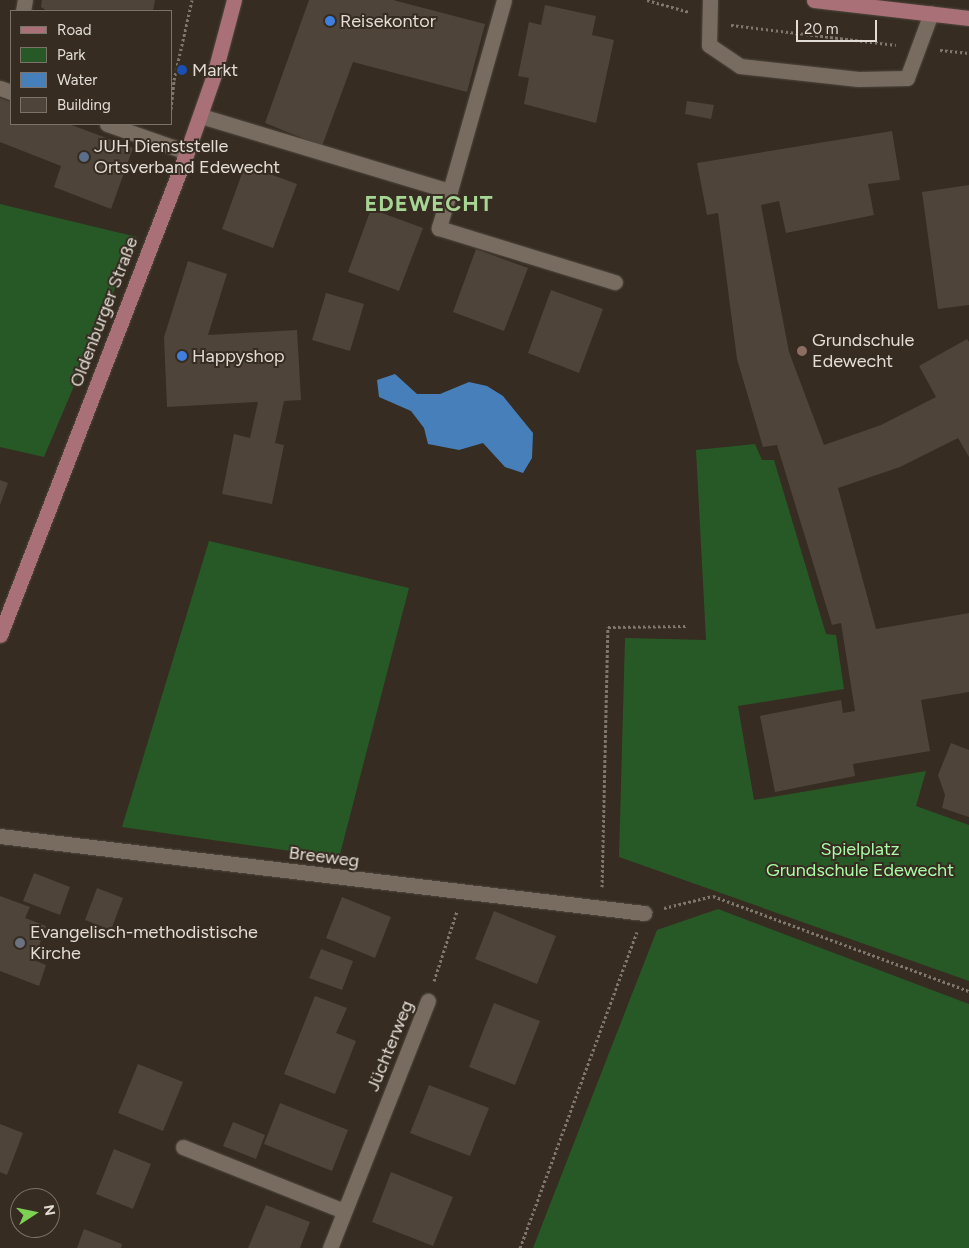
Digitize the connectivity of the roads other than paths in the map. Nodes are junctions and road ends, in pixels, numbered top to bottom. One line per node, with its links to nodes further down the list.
1 (234, 0): 7 (main road, Oldenburger Straße)
2 (504, 0): 10 (street)
3 (710, 0): 5 (street)
4 (814, 0): 5 (main road)
5 (931, 13): 6 (main road)
6 (969, 18)
7 (201, 116): 9 (main road, Oldenburger Straße); 10 (street)
8 (110, 125): 9 (street)
9 (188, 152): 12 (main road, Oldenburger Straße)
10 (450, 191): 11 (street)
11 (615, 282)
12 (0, 635)
13 (0, 836): 14 (street, Breeweg)
14 (644, 912)
15 (428, 1001): 17 (street, Jüchterweg)
16 (183, 1147): 17 (street)
17 (344, 1211): 18 (street, Jüchterweg)
18 (330, 1248)

